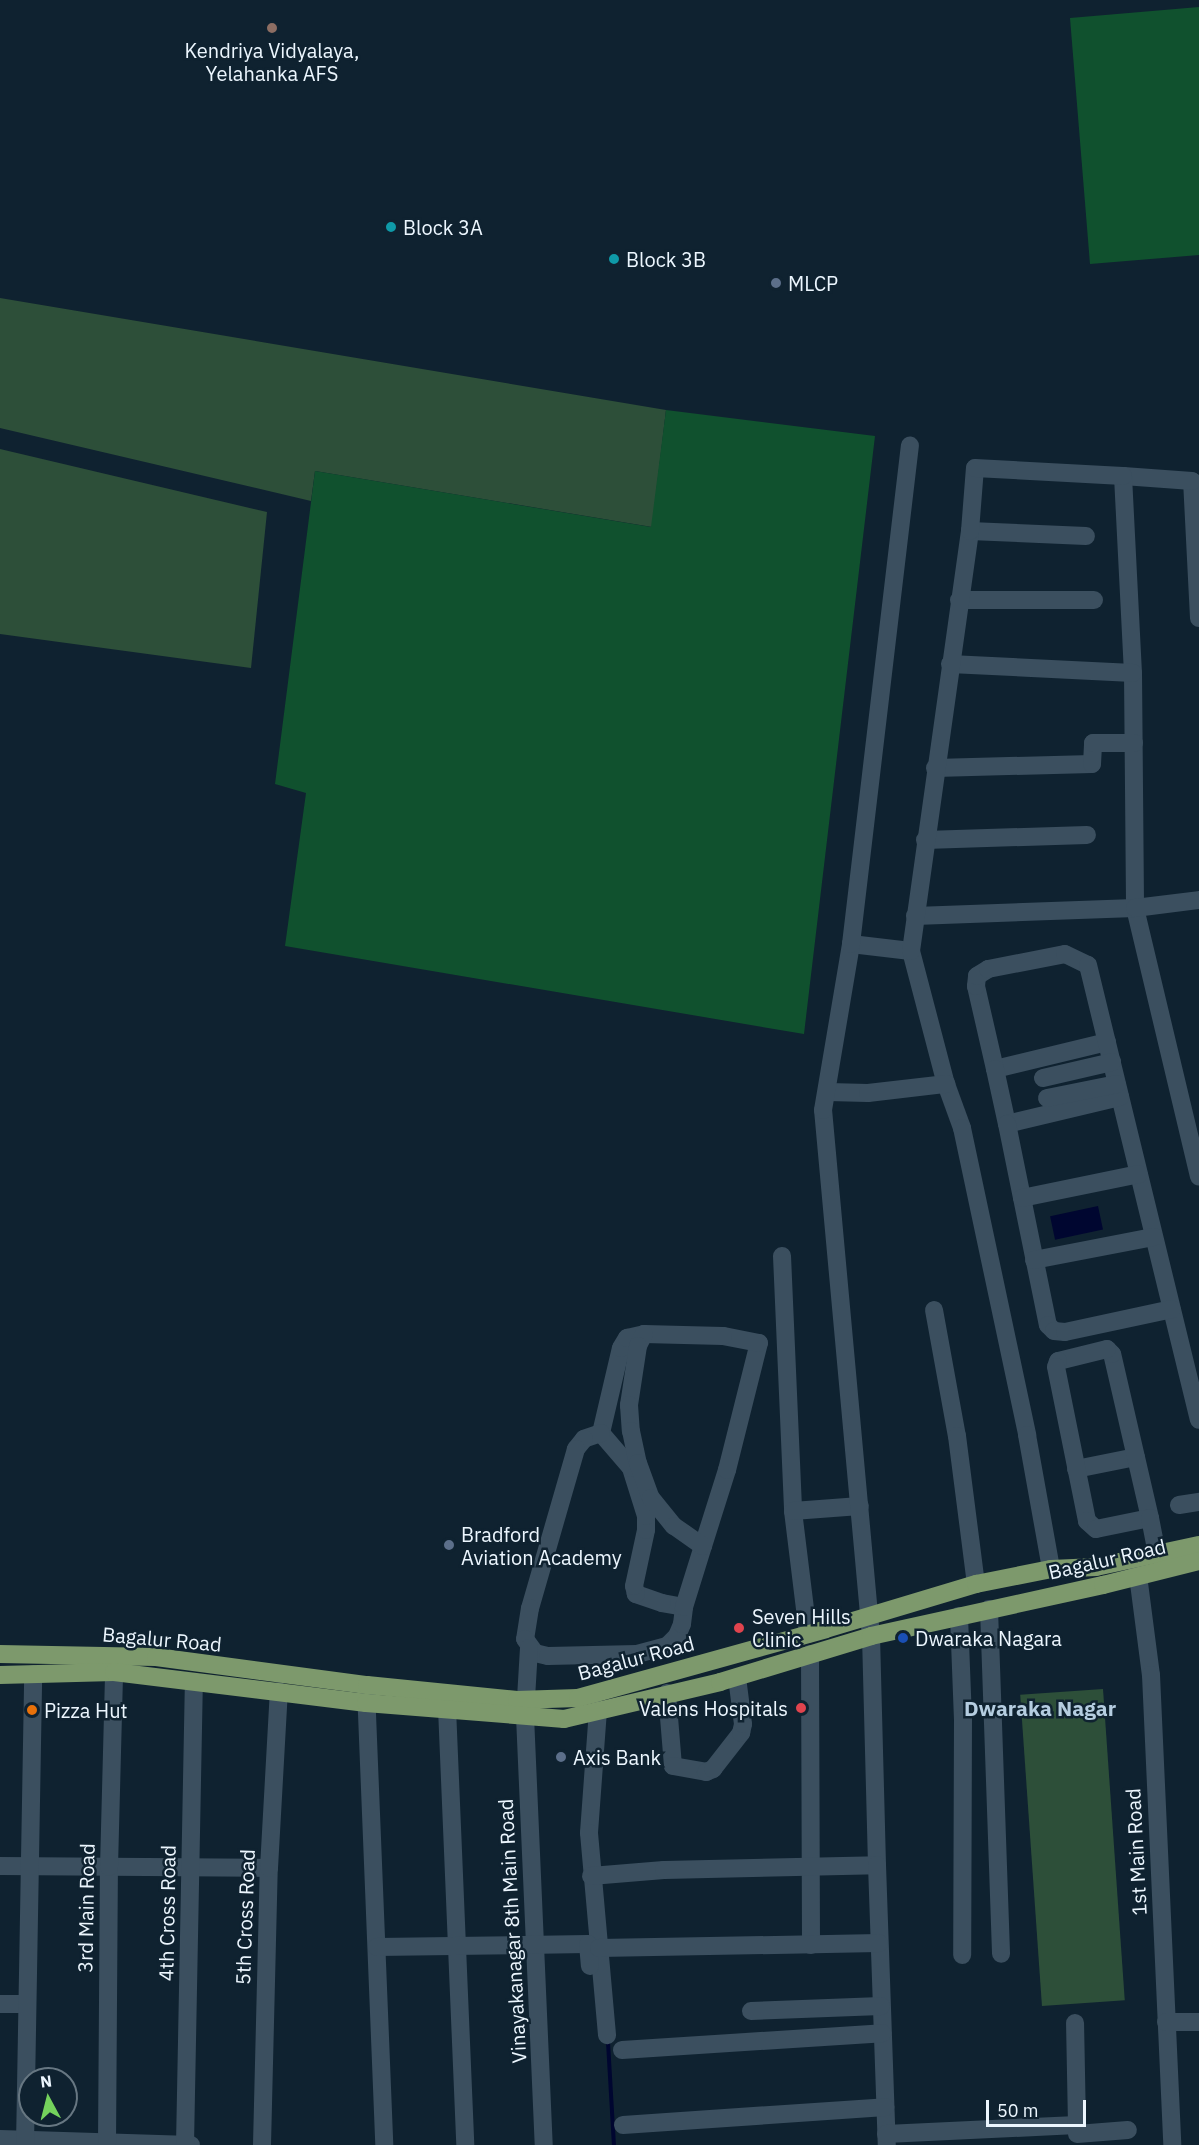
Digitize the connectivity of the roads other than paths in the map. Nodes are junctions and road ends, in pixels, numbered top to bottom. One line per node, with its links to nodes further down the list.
1 (910, 445): 17 (street)
2 (1123, 476): 3 (street); 7 (street); 9 (street)
3 (970, 531): 4 (street); 5 (street)
4 (1086, 536)
5 (958, 600): 6 (street); 8 (street)
6 (1094, 600)
7 (1199, 618)
8 (950, 664): 9 (street); 11 (street)
9 (1133, 673): 10 (street)
10 (1134, 743): 11 (street); 15 (street)
11 (935, 768): 13 (street)
12 (1087, 834): 13 (street)
13 (926, 840): 16 (street)
14 (1199, 900): 15 (street)
15 (1135, 908): 16 (street); 29 (street)
16 (915, 916): 18 (street)
17 (851, 944): 18 (street); 25 (street)
18 (911, 951): 23 (street)
19 (1107, 1042): 20 (street); 21 (street); 21 (street)
20 (1112, 1062): 22 (street); 24 (street)
21 (995, 1069): 27 (street)
22 (1043, 1078)
23 (946, 1084): 25 (street); 51 (street)
24 (1119, 1091): 26 (street); 27 (street); 28 (street)
25 (828, 1092): 43 (street)
26 (1047, 1098)
27 (1007, 1124): 30 (street)
28 (1139, 1174): 30 (street); 31 (street)
29 (1199, 1176)
30 (1022, 1198): 33 (street)
31 (1154, 1237): 33 (street); 34 (street)
32 (782, 1256): 44 (street)
33 (1035, 1260): 34 (street)
34 (1172, 1309): 37 (street)
35 (934, 1310): 52 (street)
36 (644, 1334): 38 (street); 47 (street); 47 (street)
37 (1199, 1420)
38 (601, 1433): 53 (street); 60 (street, Vinayakanagar 8th Main Road)
39 (1136, 1457): 40 (street); 40 (street); 45 (street)
40 (1076, 1470): 45 (street)
41 (1199, 1502): 42 (street)
42 (1179, 1505)
43 (860, 1506): 44 (street); 55 (street)
44 (793, 1511): 57 (street)
45 (1150, 1518): 48 (street)
46 (1199, 1545): 48 (main road, Bagalur Road)
47 (703, 1546): 53 (street)
48 (1157, 1554): 50 (main road, Bagalur Road)
49 (1199, 1561): 50 (main road, Bagalur Road)
50 (1137, 1566): 51 (main road, Bagalur Road); 54 (main road, Bagalur Road); 99 (street, 1st Main Road)
51 (1051, 1569): 52 (main road, Bagalur Road)
52 (976, 1584): 55 (main road, Bagalur Road)
53 (684, 1607): 59 (street)
54 (989, 1609): 56 (main road, Bagalur Road); 93 (street)
55 (870, 1616): 57 (main road, Bagalur Road); 58 (street)
56 (959, 1616): 58 (main road, Bagalur Road); 94 (street)
57 (808, 1634): 65 (main road, Bagalur Road)
58 (872, 1636): 63 (main road, Bagalur Road); 79 (street)
59 (667, 1646): 61 (street); 65 (street)
60 (529, 1648): 61 (street); 77 (street, Vinayakanagar 8th Main Road)
61 (637, 1653): 69 (street)
62 (0, 1654): 71 (main road, Bagalur Road)
63 (810, 1654): 68 (main road, Bagalur Road); 85 (street)
64 (114, 1672): 66 (main road, Bagalur Road); 70 (main road, Bagalur Road); 82 (street, 3rd Main Road)
65 (673, 1672): 69 (main road, Bagalur Road)
66 (33, 1674): 67 (main road, Bagalur Road); 81 (street)
67 (0, 1675)
68 (737, 1677): 73 (main road, Bagalur Road); 73 (street)
69 (639, 1681): 74 (main road, Bagalur Road)
70 (194, 1682): 72 (main road, Bagalur Road); 83 (street, 4th Cross Road)
71 (367, 1685): 75 (street); 77 (main road, Bagalur Road)
72 (279, 1691): 75 (main road, Bagalur Road); 84 (street, 5th Cross Road)
73 (667, 1693): 74 (main road, Bagalur Road)
74 (620, 1696): 77 (main road, Bagalur Road); 78 (main road, Bagalur Road)
75 (366, 1703): 76 (main road, Bagalur Road); 90 (street)
76 (447, 1708): 77 (main road, Bagalur Road); 91 (street)
77 (525, 1708): 78 (main road, Bagalur Road); 89 (street, Vinayakanagar 8th Main Road)
78 (598, 1710): 86 (street)
79 (877, 1865): 85 (street); 87 (street)
80 (0, 1866): 81 (street)
81 (29, 1867): 82 (street); 96 (street)
82 (109, 1867): 83 (street); 111 (street, 3rd Main Road)
83 (191, 1868): 84 (street); 112 (street, 4th Cross Road)
84 (268, 1868): 114 (street, 5th Cross Road)
85 (809, 1868): 86 (street); 88 (street)
86 (591, 1875): 92 (street)
87 (879, 1943): 88 (street); 97 (street)
88 (811, 1945): 92 (street)
89 (535, 1946): 91 (street); 92 (street); 117 (street, Vinayakanagar 8th Main Road)
90 (377, 1947): 91 (street); 115 (street)
91 (456, 1947): 116 (street)
92 (599, 1948)
93 (1001, 1954)
94 (962, 1955)
95 (0, 2004): 96 (street)
96 (27, 2004): 110 (street)
97 (881, 2006): 98 (street); 102 (street)
98 (751, 2011)
99 (1166, 2022): 100 (street); 118 (street, 1st Main Road)
100 (1199, 2022)
101 (1075, 2023): 107 (street)
102 (882, 2033): 103 (street); 104 (street)
103 (622, 2050)
104 (885, 2107): 105 (street); 109 (street)
105 (623, 2125)
106 (1128, 2130): 107 (street)
107 (1077, 2135): 109 (street)
108 (0, 2139): 110 (street)
109 (886, 2139)
110 (25, 2143): 111 (street)
111 (107, 2143): 112 (street)
112 (185, 2145): 113 (street)
113 (191, 2145)
114 (262, 2145)
115 (384, 2145)
116 (465, 2145)
117 (544, 2145)
118 (1172, 2145)

